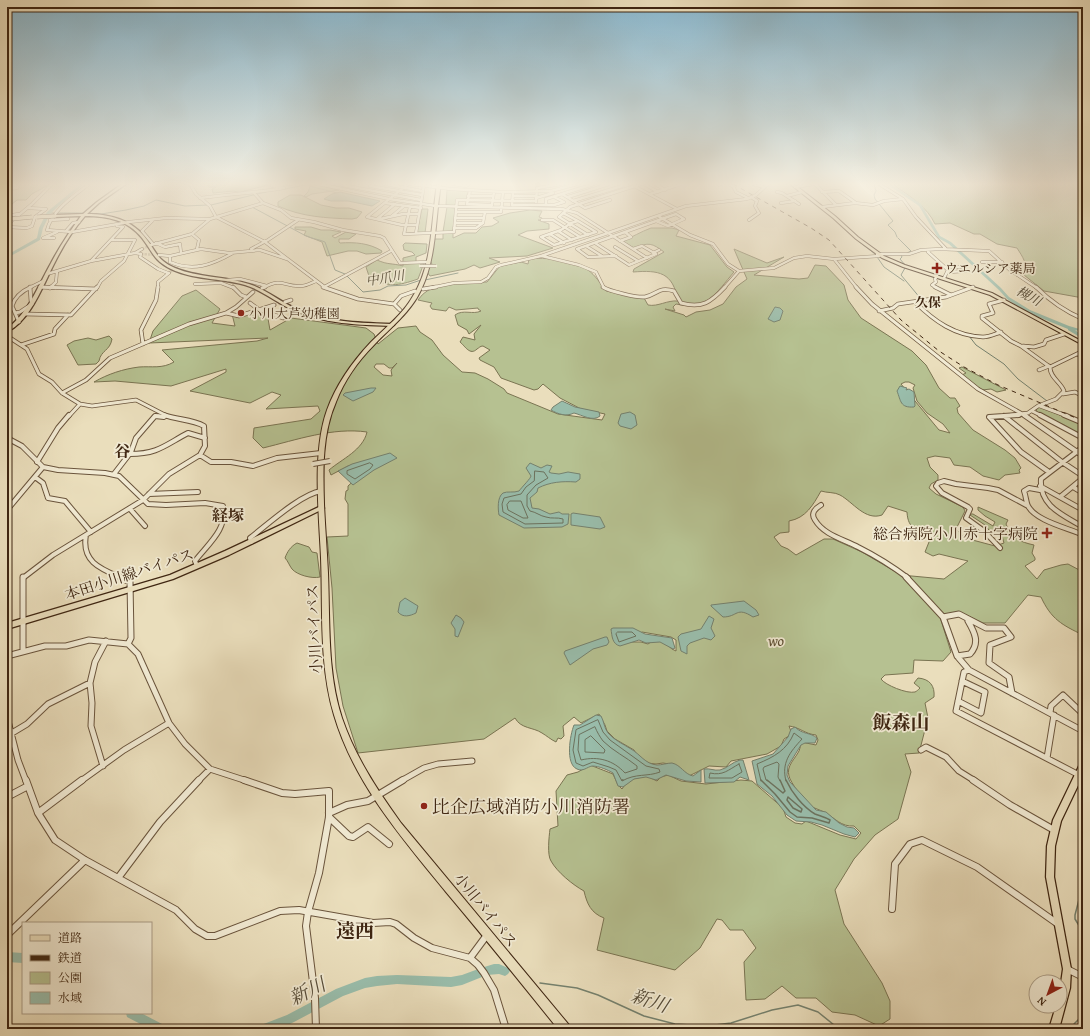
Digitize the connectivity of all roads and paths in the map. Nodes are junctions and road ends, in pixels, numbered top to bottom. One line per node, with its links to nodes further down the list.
1 (56, 232): 28 (street)
2 (72, 232): 74 (main road)
3 (118, 232): 30 (street)
4 (138, 232): 77 (main road)
5 (143, 232): 37 (street)
6 (243, 232): 33 (street)
7 (279, 232): 33 (street)
8 (357, 232): 48 (street)
9 (404, 232): 21 (street)
10 (446, 232): 22 (street)
11 (554, 232): 25 (street)
12 (560, 232): 31 (street)
13 (572, 232): 29 (street)
14 (584, 232): 26 (street)
15 (595, 232): 26 (street)
16 (624, 232): 27 (street)
17 (625, 232): 32 (street)
18 (686, 232): 72 (street)
19 (852, 232): 55 (highway)
20 (931, 232): 43 (street)
21 (416, 233): 22 (street)
22 (431, 233): 65 (highway, 小川バイパス)
23 (608, 233): 27 (street); 57 (street)
24 (192, 234): 37 (street); 41 (street)
25 (550, 234): 34 (street); 34 (street)
26 (588, 235): 29 (street)
27 (613, 236): 32 (street); 35 (street)
28 (54, 238)
29 (580, 238): 31 (street)
30 (111, 240): 53 (street); 63 (street)
31 (572, 240): 34 (street)
32 (620, 241): 36 (street)
33 (265, 242): 44 (street); 62 (street)
34 (564, 243)
35 (595, 243): 38 (street); 45 (street)
36 (624, 243): 39 (street); 42 (street)
37 (154, 244): 51 (street)
38 (586, 246): 59 (street); 59 (street)
39 (615, 247): 45 (street); 64 (street)
40 (142, 249): 50 (street)
41 (197, 249): 49 (street); 51 (street)
42 (633, 249): 52 (street); 60 (street)
43 (948, 249): 47 (street); 67 (street)
44 (249, 250): 49 (street); 62 (street)
45 (606, 250): 58 (street)
46 (659, 250): 52 (street)
47 (929, 250): 55 (street); 70 (street)
48 (391, 251): 65 (street); 85 (street)
49 (234, 252): 56 (street)
50 (135, 253): 53 (street); 119 (street)
51 (182, 253): 56 (street)
52 (653, 253): 60 (street)
53 (128, 254): 63 (street); 90 (street)
54 (159, 255): 56 (street)
55 (878, 255): 61 (street); 75 (highway)
56 (170, 256)
57 (541, 256): 72 (street); 91 (street)
58 (616, 256): 59 (street); 64 (street)
59 (602, 257)
60 (647, 258): 64 (street)
61 (834, 258): 72 (street); 106 (street)
62 (289, 259): 79 (street)
63 (90, 261): 71 (street)
64 (638, 261)
65 (427, 262): 114 (highway, 小川バイパス)
66 (982, 262): 67 (street)
67 (1002, 262): 112 (street)
68 (420, 266): 69 (street, bridge)
69 (436, 266)
70 (945, 267): 73 (street); 73 (street)
71 (57, 271): 74 (street); 87 (street)
72 (739, 271)
73 (948, 272): 76 (street)
74 (47, 274): 78 (main road)
75 (937, 276): 76 (highway); 94 (street)
76 (944, 278): 86 (highway)
77 (227, 280): 80 (main road); 82 (street)
78 (43, 281): 83 (street); 84 (main road)
79 (316, 281): 82 (street); 85 (street)
80 (242, 283): 88 (street); 114 (main road)
81 (195, 284): 88 (street)
82 (267, 286): 89 (street)
83 (30, 287): 100 (street); 107 (street)
84 (40, 287): 87 (street); 100 (main road)
85 (324, 287): 102 (street)
86 (973, 287): 94 (street); 97 (highway)
87 (50, 288): 90 (street)
88 (236, 288): 95 (street)
89 (262, 288)
90 (96, 289): 110 (street)
91 (423, 289)
92 (415, 291): 102 (street)
93 (254, 292): 95 (street)
94 (951, 295): 99 (street)
95 (246, 297): 108 (street)
96 (291, 300): 98 (street)
97 (1004, 300): 116 (street); 117 (highway)
98 (285, 302)
99 (915, 302): 106 (street); 116 (street)
100 (32, 303): 107 (street); 109 (main road)
101 (250, 303): 104 (street)
102 (394, 304): 105 (street)
103 (274, 305): 104 (street)
104 (259, 310): 108 (street); 111 (street)
105 (400, 310)
106 (880, 311): 134 (street)
107 (15, 312): 113 (street)
108 (226, 313): 119 (street)
109 (26, 314): 110 (street); 113 (main road)
110 (68, 315): 121 (street)
111 (283, 318)
112 (1083, 319)
113 (19, 322): 115 (main road)
114 (392, 325): 143 (highway, 小川バイパス)
115 (7, 331)
116 (1000, 332): 122 (street)
117 (1064, 334): 120 (highway); 122 (street)
118 (7, 336): 121 (street)
119 (143, 344): 128 (street)
120 (1083, 344)
121 (22, 345): 128 (street)
122 (1023, 346): 126 (street)
123 (1083, 351): 124 (street)
124 (1078, 354): 125 (street); 126 (street)
125 (1083, 356)
126 (1049, 366): 127 (street); 129 (street)
127 (1039, 370)
128 (62, 393): 131 (street)
129 (1062, 394): 130 (street); 132 (street)
130 (1083, 396)
131 (80, 404): 135 (street); 148 (street)
132 (1040, 406): 133 (street); 137 (street)
133 (1032, 411): 134 (street); 140 (street)
134 (1022, 414): 136 (street); 142 (street)
135 (166, 416): 139 (street); 144 (street)
136 (1004, 416): 149 (street); 152 (street)
137 (1083, 423)
138 (7, 438): 148 (street)
139 (205, 438): 144 (street); 145 (street)
140 (1083, 438)
141 (1083, 447): 142 (street)
142 (1076, 451): 146 (street); 149 (street)
143 (321, 453): 145 (street); 158 (highway, 小川バイパス)
144 (130, 454): 153 (street)
145 (200, 455): 161 (street)
146 (1083, 456)
147 (330, 461): 150 (street, bridge)
148 (37, 462): 151 (street)
149 (1062, 462): 152 (street); 155 (street)
150 (313, 464)
151 (43, 467): 153 (street); 154 (street)
152 (1048, 472): 157 (street)
153 (114, 474): 163 (street)
154 (35, 477): 168 (street); 172 (street)
155 (1083, 477): 156 (street)
156 (1073, 487): 160 (street); 162 (street)
157 (1040, 488): 162 (street); 165 (street); 171 (street)
158 (321, 491): 166 (highway, 小川バイパス); 174 (street)
159 (198, 492): 161 (street)
160 (1083, 493)
161 (148, 494): 163 (street)
162 (1060, 497): 169 (street)
163 (143, 500): 167 (street); 176 (street)
164 (821, 504): 178 (street)
165 (1028, 506): 173 (street); 175 (street)
166 (321, 508): 174 (main road, 本田小川線バイパス); 207 (highway, 小川バイパス)
167 (130, 509): 170 (street); 172 (street)
168 (7, 510)
169 (1083, 510)
170 (145, 526)
171 (1083, 527)
172 (88, 534): 177 (street); 180 (street)
173 (1083, 535)
174 (251, 542): 176 (main road, 本田小川線バイパス)
175 (1000, 548)
176 (197, 566): 177 (main road, 本田小川線バイパス)
177 (130, 590): 180 (main road, 本田小川線バイパス); 183 (street)
178 (943, 617): 179 (street); 186 (street)
179 (967, 620): 186 (street); 190 (street)
180 (23, 621): 181 (main road, 本田小川線バイパス); 184 (street)
181 (7, 626)
182 (106, 641): 183 (street); 184 (street); 189 (street)
183 (128, 644): 195 (street)
184 (23, 651): 185 (street)
185 (7, 656)
186 (957, 656): 187 (street)
187 (969, 670): 188 (street); 190 (street)
188 (962, 681): 191 (street); 191 (street)
189 (90, 683): 197 (street); 201 (street)
190 (1012, 693): 192 (street)
191 (958, 701): 199 (street)
192 (1052, 714): 193 (street); 196 (street); 199 (street)
193 (1083, 714)
194 (7, 718): 197 (street)
195 (169, 723): 201 (street); 203 (street)
196 (1083, 731)
197 (12, 733): 205 (street)
198 (921, 750): 210 (street)
199 (1047, 758): 204 (street)
200 (472, 761): 207 (street)
201 (102, 766): 208 (street)
202 (1083, 766): 204 (main road)
203 (210, 769): 209 (street); 213 (street)
204 (1080, 778): 210 (main road)
205 (28, 786): 206 (street); 208 (street)
206 (7, 797)
207 (376, 797): 209 (street); 218 (highway, 小川バイパス)
208 (38, 813): 212 (street)
209 (329, 815): 211 (street); 215 (street)
210 (1054, 830): 216 (main road)
211 (389, 844)
212 (85, 860): 213 (street); 217 (street)
213 (118, 878): 215 (street)
214 (892, 909): 216 (street)
215 (308, 912): 219 (street); 223 (street)
216 (1058, 925): 220 (main road)
217 (7, 935)
218 (488, 935): 219 (street); 222 (highway, 小川バイパス)
219 (470, 958): 224 (street)
220 (1067, 969): 221 (street); 227 (main road)
221 (1083, 977)
222 (556, 1019): 225 (main road); 226 (highway, 小川バイパス)
223 (316, 1029)
224 (506, 1029)
225 (558, 1029)
226 (565, 1029)
227 (1054, 1029)

